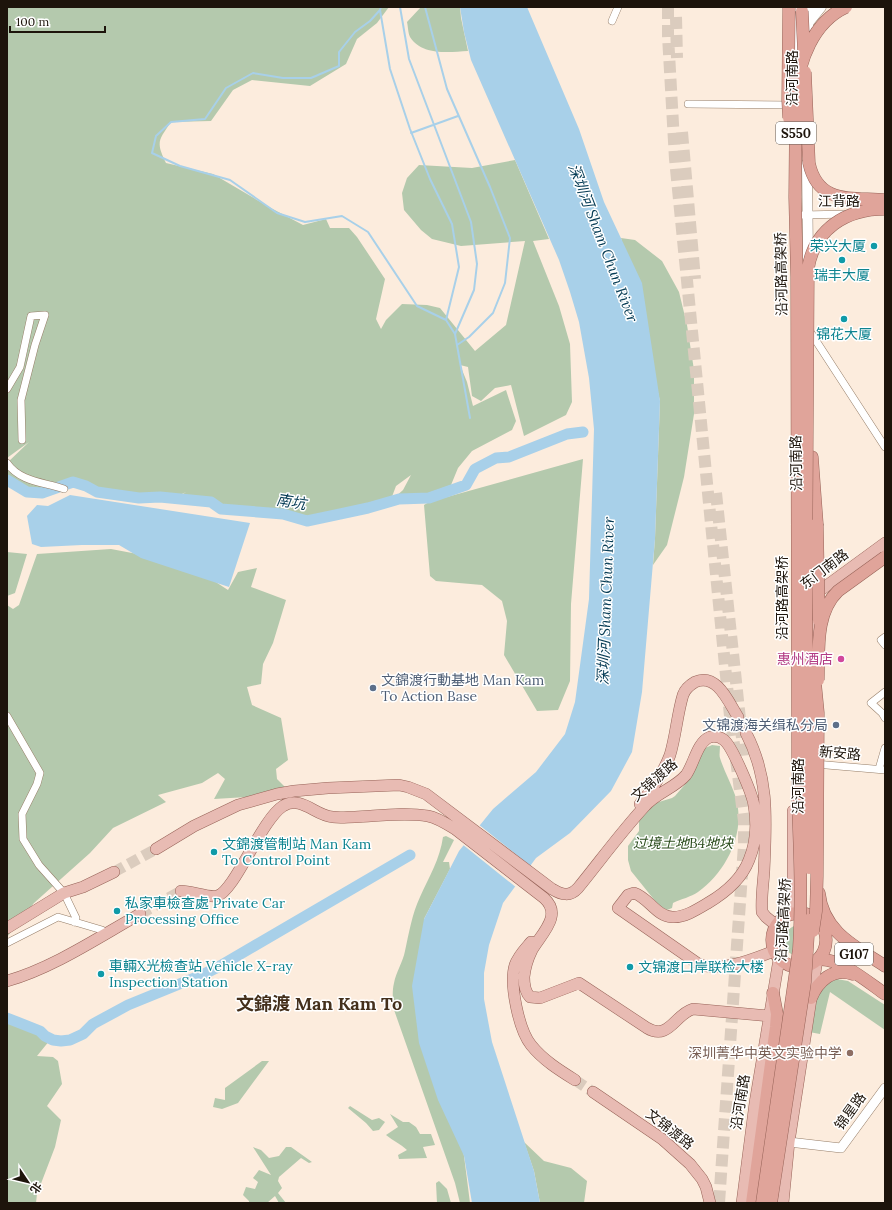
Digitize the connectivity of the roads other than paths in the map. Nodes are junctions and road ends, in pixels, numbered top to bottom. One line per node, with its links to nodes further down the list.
1 (618, 7): 6 (street)
2 (789, 7): 10 (highway, bridge)
3 (821, 7): 7 (main road)
4 (846, 7): 10 (highway, 沿河路高架桥 / S550, bridge)
5 (802, 8): 7 (main road, 沿河南路); 9 (main road, 沿河南路); 11 (highway, bridge)
6 (612, 21)
7 (808, 23): 15 (main road, 沿河南路)
8 (688, 104): 9 (street)
9 (794, 105): 14 (main road, 沿河南路)
10 (794, 197): 76 (highway, 沿河路高架桥 / S550, bridge)
11 (885, 200)
12 (885, 209): 26 (highway, 沿河路高架桥, bridge)
13 (885, 214): 15 (street, 江背路)
14 (793, 215): 15 (street, 江背路); 28 (main road, 沿河南路)
15 (807, 215): 16 (main road, 沿河南路)
16 (809, 330): 19 (main road, 沿河南路); 20 (street)
17 (7, 389): 18 (street)
18 (22, 440)
19 (810, 440): 26 (main road, 沿河南路); 30 (highway, bridge)
20 (885, 447)
21 (7, 462): 22 (street)
22 (64, 489)
23 (885, 543): 26 (main road, 东门南路)
24 (885, 557): 30 (highway, bridge)
25 (885, 564): 27 (main road, 东门南路)
26 (810, 592): 27 (main road, 沿河南路); 28 (main road, 东门南路); 33 (highway, bridge); 64 (highway, 沿河路高架桥, bridge)
27 (814, 612): 28 (main road, 东门南路); 40 (main road, 沿河南路)
28 (793, 614): 39 (main road, 沿河南路)
29 (885, 637): 31 (street)
30 (819, 639): 33 (highway, bridge)
31 (885, 645)
32 (885, 692): 36 (street)
33 (818, 713): 44 (highway, bridge)
34 (7, 716): 48 (street)
35 (738, 717): 45 (main road, 文锦渡路)
36 (885, 718)
37 (746, 733): 53 (main road)
38 (885, 748): 41 (street)
39 (793, 762): 40 (street, 新安路); 50 (main road, 沿河南路)
40 (813, 764): 41 (street, 新安路); 51 (main road, 沿河南路)
41 (882, 770)
42 (156, 849): 45 (main road)
43 (114, 872): 48 (main road)
44 (817, 876): 60 (highway, bridge); 64 (highway, bridge)
45 (540, 879): 58 (main road, 文锦渡路)
46 (533, 889): 47 (main road); 68 (main road); 69 (main road)
47 (181, 891)
48 (64, 893): 52 (street); 54 (main road)
49 (140, 914): 63 (main road)
50 (793, 914): 51 (highway); 53 (highway)
51 (814, 918): 56 (highway, G107)
52 (74, 922): 55 (street); 57 (street)
53 (777, 926): 58 (highway)
54 (7, 928)
55 (102, 930)
56 (824, 932): 59 (highway, G107); 61 (highway, G107)
57 (7, 944)
58 (777, 955): 59 (highway, G107); 65 (main road, 沿河南路)
59 (817, 960): 62 (highway, G107); 67 (main road)
60 (885, 966)
61 (885, 975)
62 (858, 976): 66 (highway, G107); 67 (highway)
63 (7, 981)
64 (805, 982): 77 (highway, 沿河路高架桥, bridge)
65 (774, 993): 68 (main road, 沿河南路); 75 (highway)
66 (885, 994)
67 (811, 998): 72 (main road)
68 (770, 1016): 74 (main road, 沿河南路)
69 (575, 1080)
70 (885, 1088): 72 (street, 锦星路)
71 (594, 1092): 73 (main road, 文锦渡路)
72 (789, 1142): 78 (main road)
73 (710, 1203)
74 (742, 1203)
75 (752, 1203)
76 (762, 1203)
77 (771, 1203)
78 (783, 1203)

